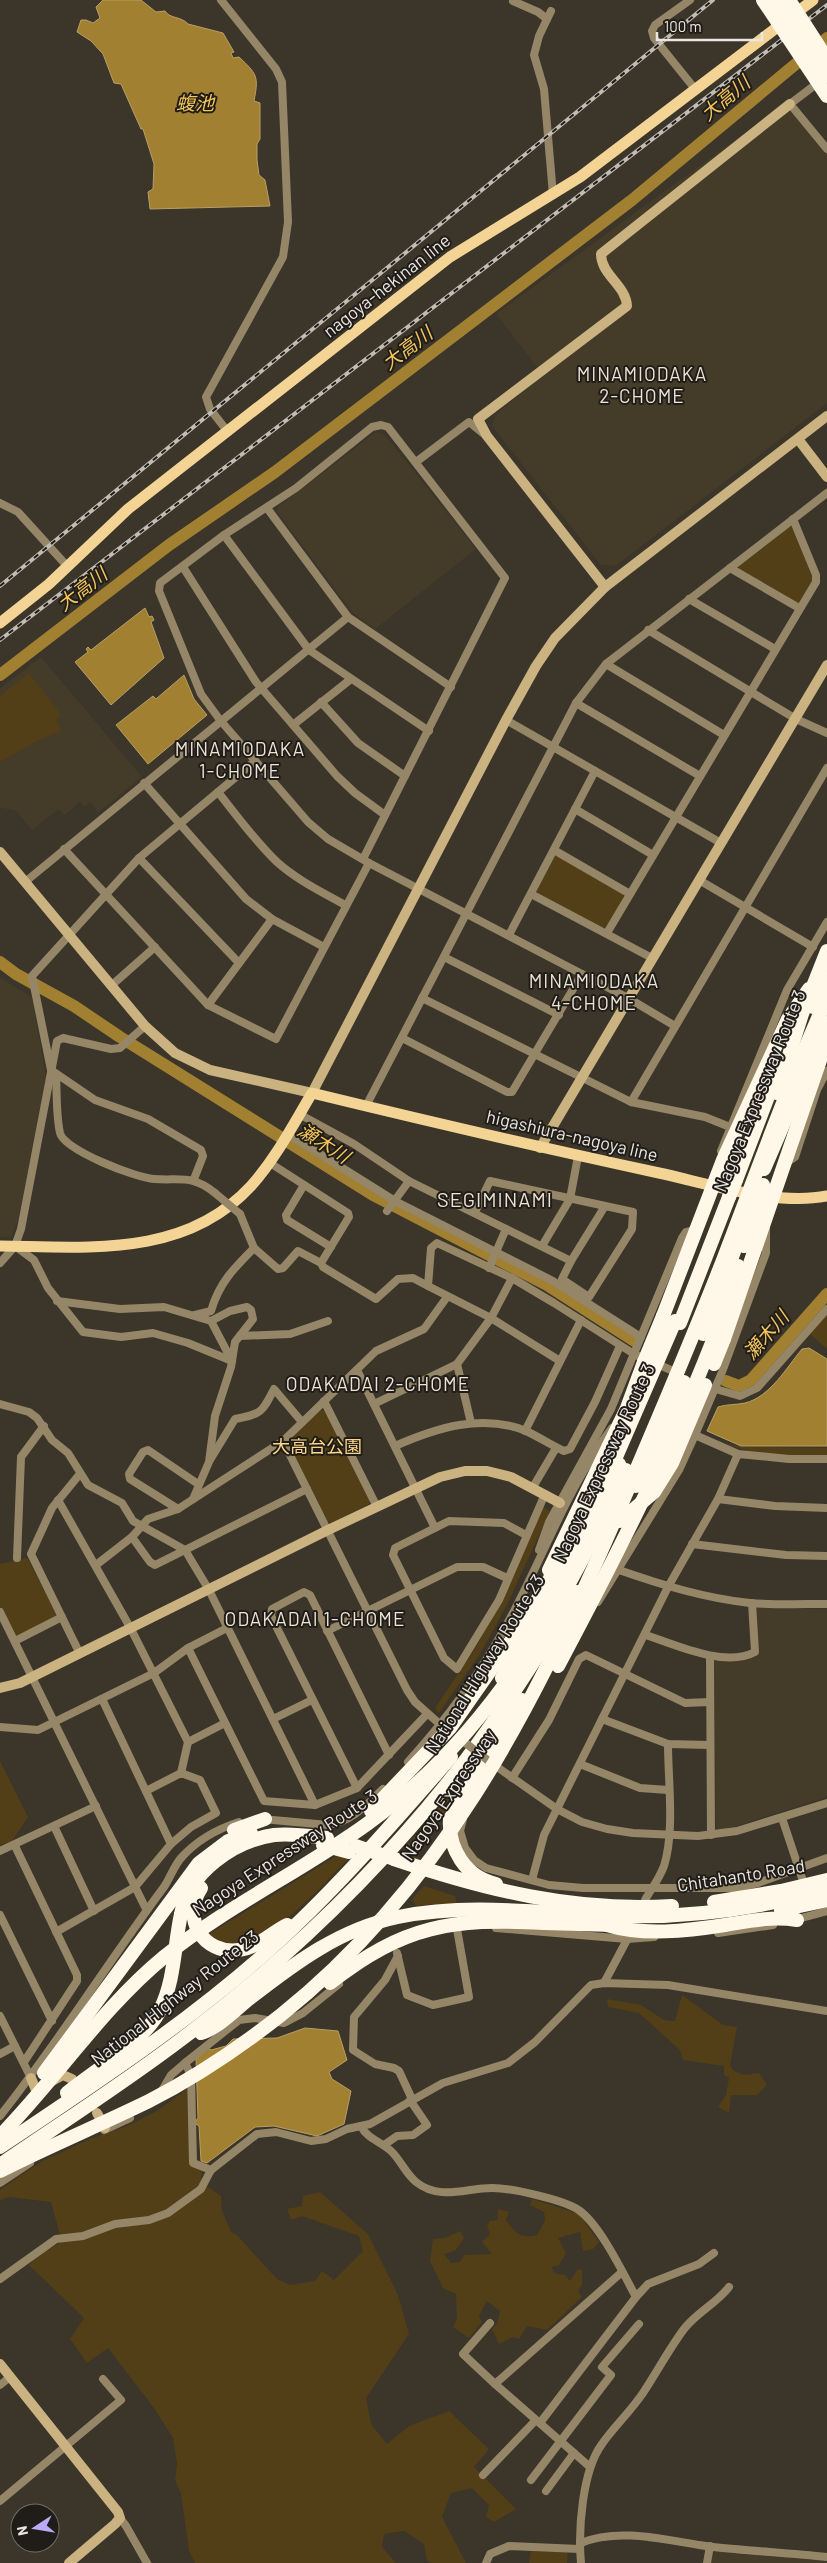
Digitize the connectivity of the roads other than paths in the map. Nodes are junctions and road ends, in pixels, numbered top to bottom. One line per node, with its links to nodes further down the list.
1 (222, 0): 18 (street)
2 (690, 0): 12 (street)
3 (763, 0): 13 (highway, bridge)
4 (777, 0): 11 (highway, bridge)
5 (789, 0): 10 (highway, bridge)
6 (800, 0): 9 (highway)
7 (814, 0): 12 (main road, nagoya-hekinan line)
8 (513, 1): 16 (street)
9 (827, 42)
10 (827, 58)
11 (827, 77): 14 (street)
12 (695, 89): 16 (main road, nagoya-hekinan line)
13 (827, 96)
14 (790, 104): 15 (street); 19 (street)
15 (827, 149)
16 (553, 195): 18 (main road, nagoya-hekinan line)
17 (827, 416): 20 (street)
18 (228, 432): 28 (main road, nagoya-hekinan line)
19 (487, 436): 21 (street); 31 (street)
20 (798, 439): 22 (street); 31 (street)
21 (416, 462): 25 (street); 42 (street)
22 (827, 477)
23 (827, 493): 26 (street)
24 (0, 503): 28 (street)
25 (267, 508): 27 (street); 34 (street)
26 (793, 519): 30 (street); 33 (street)
27 (224, 535): 29 (street); 38 (street)
28 (67, 566): 35 (main road, nagoya-hekinan line)
29 (183, 567): 43 (street); 48 (street)
30 (730, 568): 32 (street); 33 (street)
31 (605, 587): 49 (street)
32 (689, 599): 36 (street); 37 (street)
33 (799, 608): 37 (street)
34 (348, 617): 38 (street); 42 (street)
35 (0, 623)
36 (648, 630): 39 (street); 44 (street)
37 (775, 649): 44 (street)
38 (309, 650): 41 (street); 43 (street)
39 (606, 664): 46 (street); 53 (street)
40 (827, 665): 47 (street)
41 (350, 678): 45 (street); 51 (street)
42 (451, 687): 51 (street)
43 (261, 688): 48 (street); 50 (street)
44 (751, 691): 47 (street); 53 (street)
45 (321, 702): 50 (street); 58 (street)
46 (576, 703): 54 (street); 59 (street)
47 (796, 719): 52 (street); 66 (street)
48 (220, 720): 55 (street); 60 (street)
49 (506, 720): 54 (street); 75 (street)
50 (293, 725): 63 (street)
51 (429, 731): 58 (street)
52 (827, 733)
53 (724, 735): 59 (street)
54 (554, 746): 57 (street); 81 (street)
55 (255, 761): 61 (street); 72 (street)
56 (827, 768): 80 (street)
57 (595, 771): 62 (street); 64 (street)
58 (405, 776): 63 (street)
59 (700, 776): 64 (street)
60 (144, 783): 65 (street); 67 (street)
61 (218, 792): 65 (street); 79 (street)
62 (574, 809): 68 (street); 70 (street)
63 (385, 815): 72 (street)
64 (675, 818): 66 (street); 70 (street)
65 (180, 824): 71 (street); 82 (street)
66 (721, 843): 73 (street)
67 (64, 849): 74 (street); 78 (street)
68 (554, 850): 76 (street); 77 (street)
69 (0, 852): 74 (street)
70 (653, 855): 77 (street)
71 (139, 858): 78 (street); 93 (street)
72 (366, 861): 75 (street); 79 (street)
73 (699, 880): 80 (street); 92 (street)
74 (25, 882): 85 (street)
75 (418, 888): 81 (street); 113 (street)
76 (531, 894): 84 (street); 86 (street)
77 (630, 894): 84 (street)
78 (107, 896): 85 (street); 87 (street)
79 (345, 905): 88 (street)
80 (745, 906): 89 (street); 106 (street)
81 (467, 914): 86 (street); 91 (street)
82 (272, 918): 88 (street); 93 (street)
83 (827, 922): 89 (street)
84 (607, 933): 92 (street)
85 (69, 935): 96 (street); 111 (street)
86 (509, 935): 95 (street)
87 (155, 947): 96 (street); 102 (street)
88 (324, 947): 102 (street)
89 (813, 948): 97 (street)
90 (827, 951): 114 (highway, bridge)
91 (444, 957): 99 (street); 103 (street)
92 (652, 958): 100 (street)
93 (239, 963): 102 (street)
94 (826, 969): 114 (highway, Nagoya Expressway Route 3, bridge); 122 (highway); 157 (highway, bridge)
95 (582, 974): 100 (street); 103 (street)
96 (112, 985): 105 (street)
97 (787, 990): 98 (street); 118 (street)
98 (797, 994)
99 (422, 998): 107 (street); 109 (street)
100 (628, 998): 106 (street); 112 (street)
101 (827, 998): 268 (highway, Nagoya Expressway Route 3, bridge)
102 (208, 1005)
103 (559, 1015): 109 (street)
104 (827, 1023): 132 (highway, National Highway Route 23)
105 (145, 1026): 111 (street); 113 (street)
106 (675, 1026): 115 (street)
107 (402, 1038): 109 (street); 116 (street)
108 (827, 1040): 124 (highway)
109 (536, 1055): 112 (street)
110 (827, 1071): 124 (street)
111 (54, 1073): 125 (street); 125 (street); 140 (street)
112 (581, 1079): 115 (street); 120 (street)
113 (312, 1093): 116 (main road, higashiura-nagoya line); 117 (main road)
114 (777, 1093): 274 (highway, Nagoya Expressway Route 3, bridge)
115 (631, 1102): 118 (street)
116 (366, 1106): 120 (main road, higashiura-nagoya line)
117 (299, 1114): 119 (main road); 126 (street)
118 (730, 1127): 122 (street)
119 (286, 1138): 123 (main road); 133 (street)
120 (540, 1148): 121 (main road, higashiura-nagoya line)
121 (578, 1156): 128 (main road, higashiura-nagoya line); 131 (street)
122 (723, 1160): 128 (highway)
123 (270, 1163): 127 (street); 140 (main road)
124 (785, 1164): 129 (highway)
125 (194, 1179): 143 (street, bridge)
126 (409, 1181): 133 (street); 135 (street)
127 (304, 1185): 142 (street); 142 (street)
128 (715, 1185): 129 (main road, higashiura-nagoya line); 138 (highway)
129 (772, 1196): 130 (main road, higashiura-nagoya line); 136 (highway)
130 (827, 1196)
131 (570, 1199): 134 (street); 135 (street); 141 (street)
132 (755, 1203): 197 (highway, National Highway Route 23); 268 (highway, bridge)
133 (391, 1206): 144 (street)
134 (605, 1206): 145 (street); 145 (street)
135 (475, 1212): 137 (street)
136 (766, 1219): 168 (highway, bridge); 168 (street)
137 (506, 1229): 141 (street); 144 (street)
138 (697, 1229): 157 (highway); 161 (street)
139 (0, 1246): 140 (main road)
140 (16, 1246): 146 (street); 152 (street)
141 (542, 1246): 145 (street)
142 (331, 1247): 147 (street)
143 (254, 1248): 147 (street); 154 (street)
144 (495, 1252): 148 (street); 161 (street)
145 (571, 1261)
146 (0, 1263)
147 (321, 1263): 150 (street)
148 (490, 1266): 149 (street); 150 (street)
149 (512, 1278): 155 (street); 156 (street)
150 (428, 1286): 151 (street)
151 (447, 1297): 155 (street); 167 (street)
152 (57, 1301): 154 (street); 164 (street)
153 (827, 1310): 168 (street)
154 (194, 1316): 158 (street)
155 (491, 1318): 165 (street); 166 (street)
156 (581, 1320): 162 (street); 165 (street)
157 (673, 1320): 163 (highway, bridge); 234 (highway, National Highway Route 23); 274 (highway, bridge)
158 (211, 1321): 160 (street); 164 (street)
159 (328, 1321): 160 (street)
160 (240, 1336): 164 (street)
161 (641, 1337): 163 (street)
162 (620, 1346): 163 (street); 180 (street)
163 (639, 1358): 168 (street); 172 (highway); 193 (street)
164 (232, 1361): 183 (street)
165 (560, 1361): 176 (street)
166 (457, 1364): 171 (street); 174 (street)
167 (357, 1370): 169 (street); 171 (street)
168 (710, 1387): 177 (street); 197 (highway)
169 (324, 1401): 173 (street); 194 (street)
170 (0, 1404): 175 (street)
171 (374, 1404): 179 (street)
172 (627, 1408): 207 (street); 234 (highway)
173 (302, 1422): 178 (street); 183 (street)
174 (471, 1423): 176 (street); 179 (street)
175 (44, 1426): 184 (street); 206 (street)
176 (525, 1431): 180 (street)
177 (695, 1434): 181 (street); 209 (street)
178 (283, 1441): 188 (street); 190 (street)
179 (395, 1446): 186 (street)
180 (556, 1448): 187 (street)
181 (738, 1454): 182 (street); 191 (street)
182 (827, 1459)
183 (209, 1462): 185 (street)
184 (79, 1475): 192 (street); 198 (street)
185 (198, 1484): 190 (street); 196 (street)
186 (415, 1487): 187 (street); 194 (street); 199 (street)
187 (533, 1487): 189 (street)
188 (307, 1489): 200 (street); 204 (street)
189 (545, 1494): 193 (street); 201 (street)
190 (193, 1499): 196 (street)
191 (718, 1499): 195 (street); 203 (street)
192 (58, 1500): 208 (street); 218 (street)
193 (560, 1503): 207 (street)
194 (376, 1507): 200 (street)
195 (827, 1508)
196 (178, 1509): 198 (street)
197 (620, 1521): 226 (highway, National Highway Route 23)
198 (141, 1526): 202 (street); 204 (street)
199 (435, 1528): 201 (street); 213 (street)
200 (328, 1530): 212 (street); 216 (street)
201 (526, 1535): 210 (street)
202 (132, 1537): 204 (street); 208 (street)
203 (692, 1544): 205 (street); 211 (street)
204 (185, 1550): 212 (street)
205 (827, 1556)
206 (17, 1558)
207 (536, 1564): 243 (street)
208 (96, 1566): 221 (street)
209 (619, 1570): 211 (street); 249 (street)
210 (507, 1578): 213 (street); 213 (street)
211 (668, 1587): 214 (street); 224 (street)
212 (209, 1590): 220 (street); 221 (street)
213 (410, 1591): 216 (street)
214 (752, 1603): 215 (street); 229 (street)
215 (827, 1604)
216 (367, 1611): 223 (street); 238 (street)
217 (0, 1612): 219 (street)
218 (62, 1617): 225 (street); 228 (street)
219 (8, 1628): 222 (street); 225 (street)
220 (227, 1628): 227 (street); 239 (street)
221 (131, 1629): 228 (street); 230 (street)
222 (0, 1631)
223 (327, 1631): 236 (street); 248 (street)
224 (646, 1635): 229 (street); 231 (street)
225 (15, 1641): 232 (street)
226 (546, 1643): 281 (highway); 302 (highway, National Highway Route 23)
227 (188, 1648): 230 (street); 242 (street)
228 (80, 1654): 232 (street)
229 (710, 1656): 237 (street)
230 (154, 1673): 235 (street); 245 (street)
231 (625, 1673): 237 (street); 240 (street); 252 (street)
232 (32, 1676): 233 (street); 241 (street)
233 (0, 1688)
234 (490, 1698): 289 (highway, National Highway Route 23)
235 (102, 1700): 241 (street); 255 (street)
236 (312, 1700): 239 (street); 253 (street)
237 (710, 1702): 247 (street)
238 (427, 1714): 243 (street); 248 (street)
239 (273, 1719): 257 (street)
240 (602, 1719): 246 (street); 250 (street)
241 (55, 1722): 244 (street); 258 (street)
242 (225, 1723): 245 (street); 257 (street)
243 (442, 1726): 249 (street, bridge); 261 (street)
244 (0, 1727)
245 (188, 1742): 251 (street)
246 (668, 1744): 247 (street); 254 (street)
247 (710, 1745): 263 (street)
248 (389, 1755): 253 (street)
249 (491, 1763): 252 (street); 276 (street)
250 (580, 1764): 254 (street); 259 (street)
251 (181, 1773): 255 (street); 266 (street)
252 (512, 1778): 259 (street)
253 (356, 1788): 257 (street)
254 (668, 1790): 264 (street)
255 (146, 1791): 266 (street)
256 (827, 1803): 260 (street)
257 (315, 1805)
258 (96, 1806): 262 (street); 278 (street)
259 (557, 1809): 264 (street); 276 (street)
260 (782, 1818): 263 (street); 273 (street)
261 (265, 1819): 284 (street); 294 (highway)
262 (54, 1826): 267 (street); 285 (street)
263 (711, 1834): 264 (street)
264 (669, 1835): 279 (street)
265 (327, 1838): 269 (highway); 294 (highway); 318 (highway)
266 (172, 1844): 278 (street)
267 (15, 1846): 270 (street); 293 (street)
268 (442, 1846): 305 (highway, Nagoya Expressway, bridge)
269 (353, 1849): 272 (highway, bridge); 289 (highway)
270 (0, 1851)
271 (827, 1858): 273 (street)
272 (390, 1862): 281 (highway); 287 (highway)
273 (798, 1867): 275 (street); 279 (street)
274 (298, 1869): 316 (highway, Nagoya Expressway Route 3, bridge)
275 (802, 1878)
276 (532, 1880): 279 (street)
277 (827, 1880): 281 (highway, Chitahanto Road)
278 (135, 1887): 284 (street); 285 (street)
279 (652, 1888): 282 (street)
280 (827, 1890): 287 (highway, Chitahanto Road)
281 (541, 1900)
282 (645, 1900)
283 (827, 1900): 291 (highway)
284 (146, 1909): 308 (street)
285 (94, 1911): 293 (street)
286 (827, 1911): 290 (street)
287 (560, 1913): 302 (highway)
288 (0, 1915): 301 (street)
289 (307, 1915): 318 (highway, National Highway Route 23)
290 (805, 1915): 291 (highway); 295 (street)
291 (607, 1925): 305 (highway, bridge)
292 (457, 1929): 295 (street); 296 (street); 297 (street)
293 (56, 1932): 301 (street)
294 (140, 1935): 313 (highway)
295 (628, 1938): 298 (street)
296 (396, 1946): 297 (street); 307 (street)
297 (398, 1956): 310 (street)
298 (604, 1983): 299 (street); 310 (street)
299 (827, 2011)
300 (0, 2016): 303 (street)
301 (52, 2021): 306 (street)
302 (183, 2038): 319 (highway, National Highway Route 23)
303 (15, 2046): 304 (street); 306 (street)
304 (0, 2054)
305 (229, 2054): 321 (highway, bridge)
306 (24, 2062): 308 (street)
307 (185, 2063): 315 (street); 320 (street)
308 (31, 2078): 309 (street); 312 (street)
309 (72, 2079)
310 (411, 2099): 314 (street); 317 (street)
311 (97, 2113): 315 (street)
312 (0, 2116)
313 (0, 2126)
314 (361, 2126): 317 (street); 320 (street)
315 (106, 2129): 322 (street)
316 (0, 2136)
317 (384, 2145): 324 (street)
318 (0, 2147)
319 (0, 2165)
320 (211, 2170): 325 (street)
321 (0, 2171)
322 (0, 2182)
323 (714, 2253): 327 (street)
324 (622, 2272): 327 (street); 333 (street)
325 (0, 2279)
326 (729, 2287): 339 (street)
327 (636, 2297): 335 (street)
328 (490, 2322): 333 (street)
329 (639, 2324): 336 (street)
330 (0, 2364): 331 (street)
331 (10, 2377): 334 (street); 337 (street)
332 (103, 2379): 337 (street)
333 (495, 2384): 335 (street)
334 (0, 2385)
335 (537, 2422): 336 (street); 340 (street)
336 (561, 2442): 338 (street); 341 (street)
337 (67, 2447): 343 (street); 344 (street)
338 (574, 2453): 339 (street); 342 (street)
339 (590, 2467): 345 (street)
340 (483, 2475)
341 (531, 2480)
342 (546, 2491)
343 (0, 2501)
344 (120, 2518): 348 (street); 349 (street)
345 (581, 2546): 346 (street); 350 (street); 351 (street)
346 (710, 2546): 347 (street); 352 (street)
347 (827, 2557)
348 (68, 2563)
349 (147, 2563)
350 (486, 2563)
351 (582, 2563)
352 (707, 2563)

